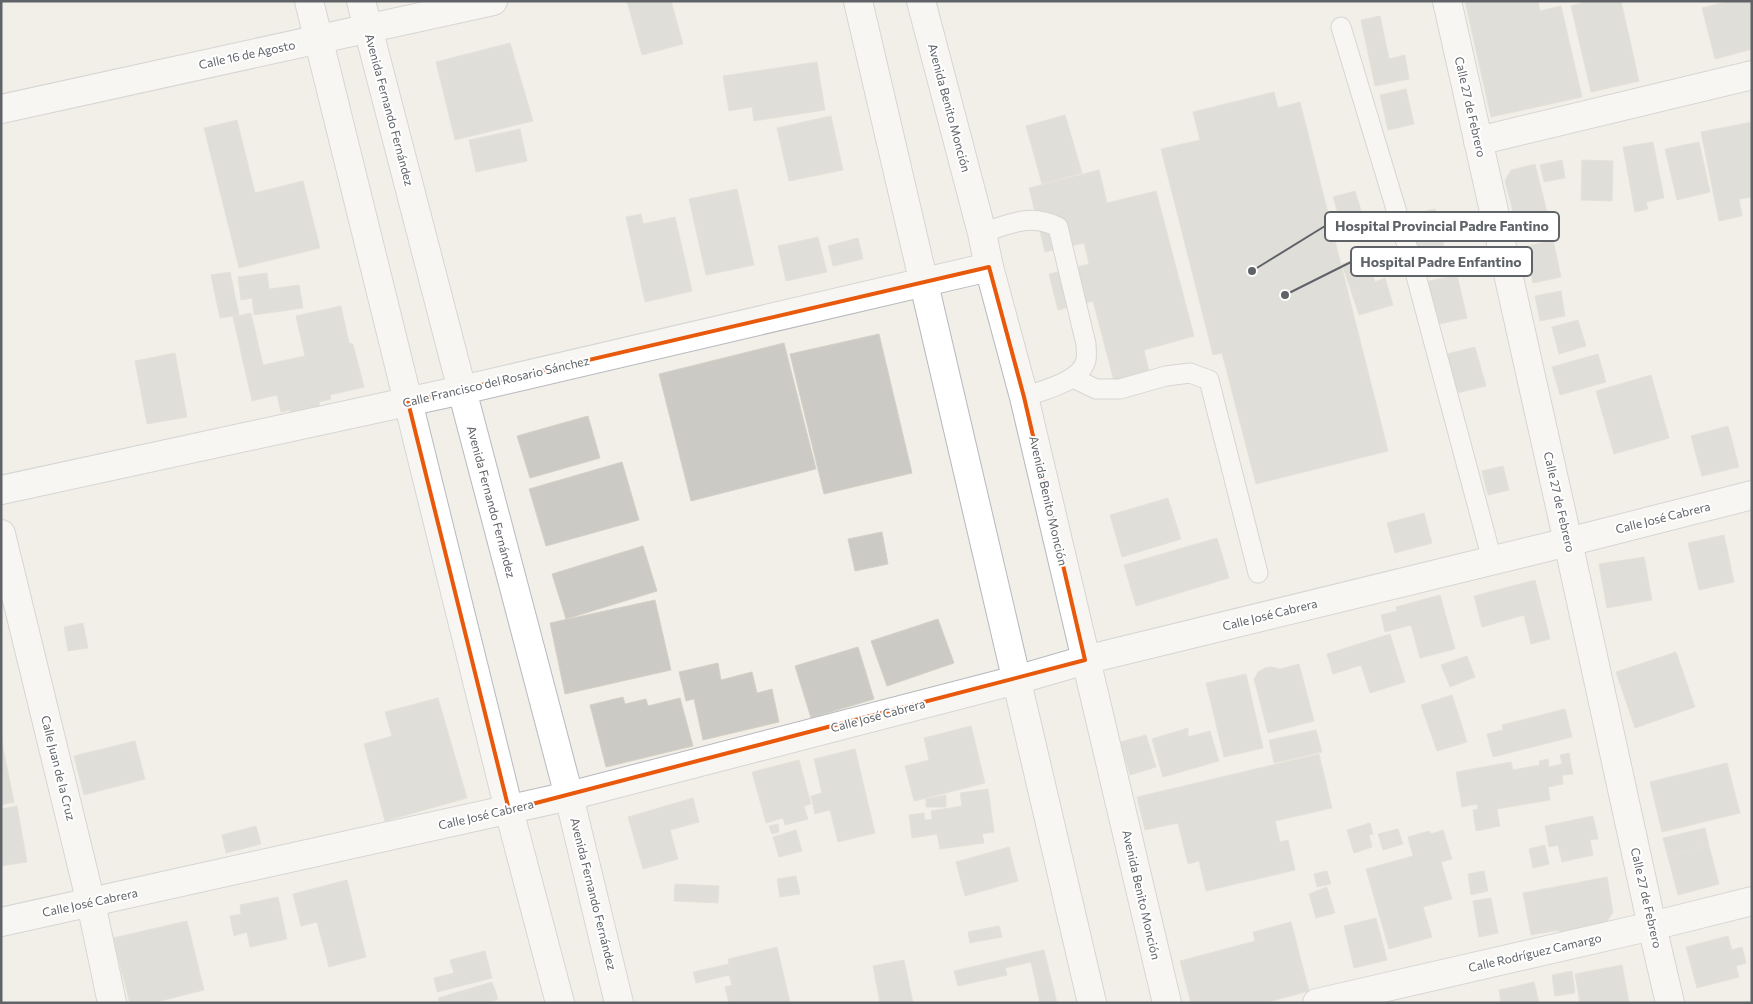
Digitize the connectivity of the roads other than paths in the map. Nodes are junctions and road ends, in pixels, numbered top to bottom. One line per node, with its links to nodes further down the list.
1 (309, 1): 9 (street)
2 (361, 1): 8 (street, Avenida Fernando Fernández)
3 (493, 1): 8 (street, Calle 16 de Agosto)
4 (858, 1): 15 (street)
5 (921, 1): 13 (street, Avenida Benito Monción)
6 (1447, 1): 12 (street, Calle 27 de Febrero)
7 (1341, 27): 24 (lane)
8 (367, 28): 9 (street, Calle 16 de Agosto); 17 (street, Avenida Fernando Fernández)
9 (318, 40): 11 (street, Calle 16 de Agosto); 19 (street)
10 (1752, 74): 12 (street)
11 (1, 109)
12 (1478, 141): 23 (street, Calle 27 de Febrero)
13 (982, 233): 14 (street, Avenida Benito Monción); 16 (lane)
14 (989, 267): 15 (street, Calle Francisco del Rosario Sánchez); 18 (street, Avenida Benito Monción)
15 (924, 282): 17 (street, Calle Francisco del Rosario Sánchez); 27 (street)
16 (1073, 378): 18 (lane); 25 (lane)
17 (462, 390): 19 (street, Calle Francisco del Rosario Sánchez); 28 (street, Avenida Fernando Fernández)
18 (1024, 397): 26 (street, Avenida Benito Monción)
19 (408, 402): 20 (street, Calle Francisco del Rosario Sánchez); 29 (street)
20 (1, 490)
21 (1752, 495): 23 (street, Calle José Cabrera)
22 (1, 534): 31 (street, Calle Juan de la Cruz)
23 (1568, 542): 24 (street, Calle José Cabrera); 33 (street, Calle 27 de Febrero)
24 (1492, 560): 26 (street, Calle José Cabrera)
25 (1258, 573)
26 (1085, 660): 27 (street, Calle José Cabrera); 38 (street, Avenida Benito Monción)
27 (1016, 680): 28 (street, Calle José Cabrera); 37 (street)
28 (569, 796): 29 (street, Calle José Cabrera); 36 (street, Avenida Fernando Fernández)
29 (509, 810): 31 (street, Calle José Cabrera); 35 (street)
30 (1752, 901): 33 (street, Calle Rodríguez Camargo)
31 (91, 903): 32 (street, Calle José Cabrera); 34 (street, Calle Juan de la Cruz)
32 (1, 922)
33 (1652, 926): 39 (street, Calle Rodríguez Camargo); 40 (street, Calle 27 de Febrero)
34 (112, 1003)
35 (560, 1003)
36 (619, 1003)
37 (1092, 1003)
38 (1167, 1003)
39 (1317, 1003)
40 (1670, 1003)

